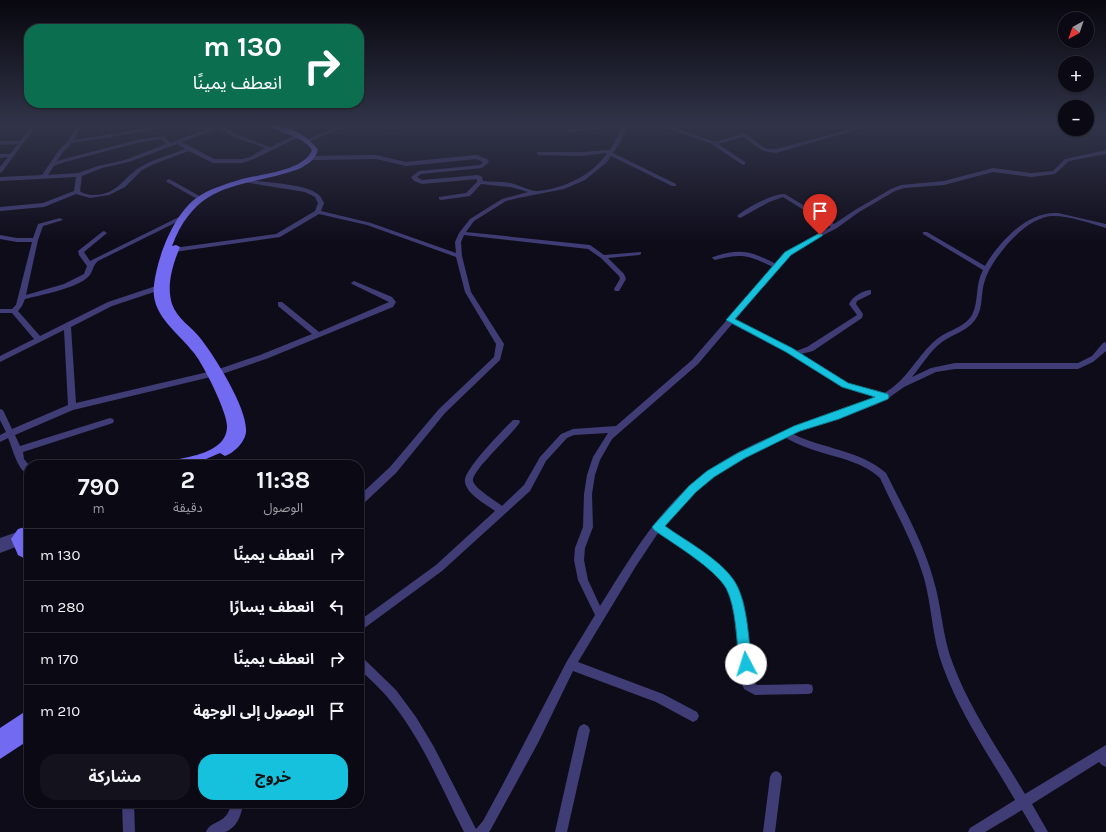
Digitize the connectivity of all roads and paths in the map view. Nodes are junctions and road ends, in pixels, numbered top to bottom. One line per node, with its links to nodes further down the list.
1 (53, 165): 10 (street)
2 (112, 165): 9 (street)
3 (150, 165): 16 (street)
4 (299, 165): 13 (main road)
5 (483, 165): 14 (street)
6 (602, 165): 17 (street)
7 (634, 165): 15 (street)
8 (1062, 165): 26 (street)
9 (79, 175): 10 (street); 16 (street)
10 (44, 176): 11 (street)
11 (0, 178)
12 (169, 181): 19 (street)
13 (248, 181): 19 (main road); 21 (street); 32 (main road)
14 (480, 182): 17 (street); 18 (street)
15 (674, 186)
16 (77, 192): 20 (street)
17 (536, 193): 28 (street)
18 (441, 198)
19 (201, 199): 23 (main road)
20 (0, 209)
21 (318, 212): 32 (street); 34 (street)
22 (740, 216): 26 (street)
23 (183, 217): 37 (street); 41 (main road)
24 (60, 220): 31 (street)
25 (1106, 226): 39 (street)
26 (835, 227): 38 (street)
27 (104, 233): 37 (street)
28 (462, 233): 34 (street); 35 (street)
29 (924, 233): 39 (street)
30 (0, 237): 31 (street)
31 (36, 240): 44 (street)
32 (174, 250): 48 (main road)
33 (639, 253): 35 (street)
34 (459, 256): 71 (street)
35 (603, 257): 42 (street)
36 (715, 258): 38 (street)
37 (90, 265): 44 (street)
38 (776, 266): 49 (street)
39 (987, 270): 57 (street)
40 (354, 283): 51 (street)
41 (158, 288): 48 (main road); 50 (street)
42 (617, 289)
43 (869, 292): 54 (street)
44 (22, 298): 47 (street)
45 (280, 304): 51 (street)
46 (0, 311): 47 (street)
47 (14, 311): 52 (street)
48 (168, 313): 56 (main road)
49 (730, 320): 54 (street); 63 (street)
50 (67, 326): 52 (street); 59 (street)
51 (318, 335): 56 (street)
52 (38, 340): 55 (street)
53 (1106, 345): 57 (street)
54 (794, 354): 58 (street)
55 (0, 359)
56 (215, 373): 59 (street); 68 (main road); 69 (main road)
57 (902, 384): 58 (street)
58 (885, 397): 65 (street)
59 (72, 407): 64 (street)
60 (0, 412): 64 (street)
61 (110, 421): 67 (street)
62 (516, 422): 72 (street)
63 (617, 429): 72 (street); 78 (street)
64 (10, 434): 66 (street); 67 (street)
65 (785, 434): 73 (street); 91 (street)
66 (0, 439)
67 (18, 450): 70 (street)
68 (195, 460)
69 (211, 460)
70 (24, 465)
71 (364, 497)
72 (502, 511): 79 (street)
73 (657, 527): 78 (street); 82 (street)
74 (24, 535): 75 (street); 76 (street); 77 (main road)
75 (0, 542)
76 (0, 549)
77 (24, 552)
78 (600, 616): 80 (street)
79 (364, 623)
80 (571, 665): 83 (street); 94 (street)
81 (364, 667): 97 (street)
82 (808, 689)
83 (693, 716)
84 (24, 719): 87 (main road)
85 (584, 730): 98 (street)
86 (24, 735): 88 (main road)
87 (0, 736)
88 (0, 752)
89 (1104, 755): 91 (street)
90 (776, 777): 99 (street)
91 (1023, 802): 100 (street); 101 (street)
92 (128, 808): 95 (street)
93 (236, 808): 96 (street)
94 (487, 830)
95 (130, 832)
96 (212, 832)
97 (471, 832)
98 (561, 832)
99 (769, 832)
100 (974, 832)
101 (1042, 832)

